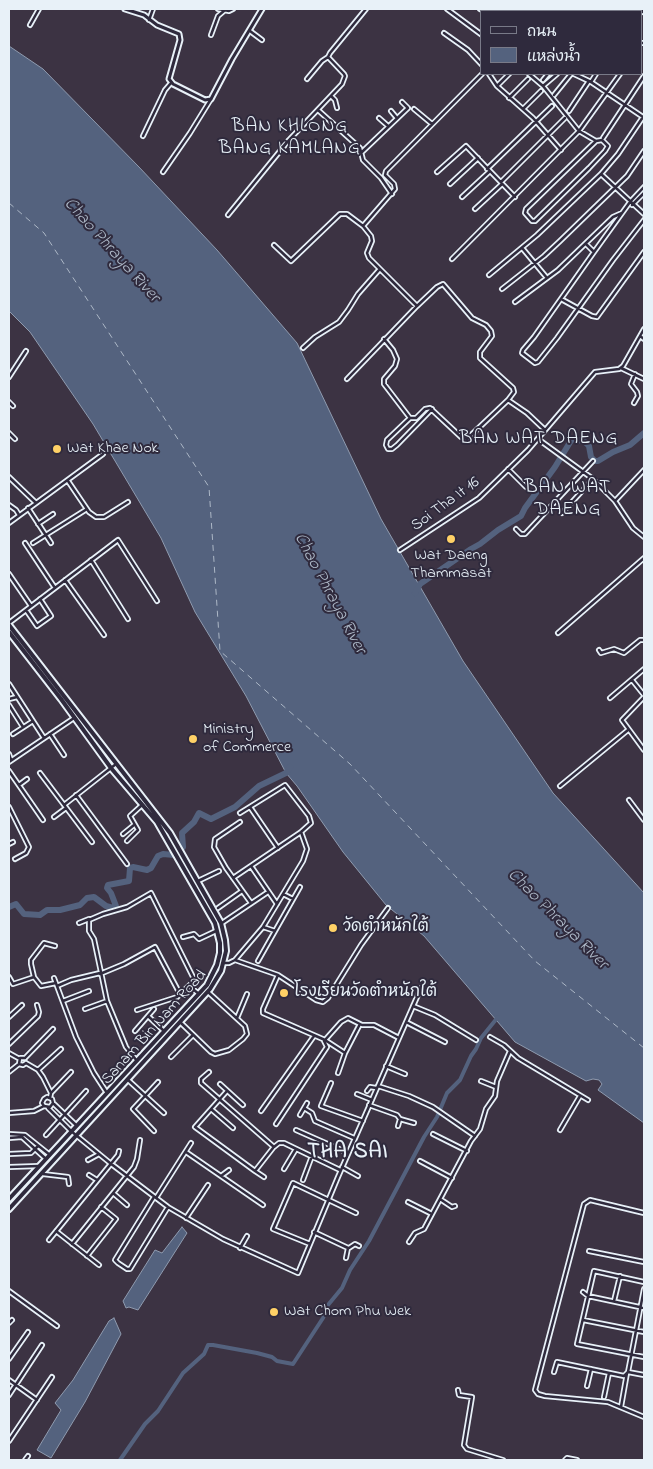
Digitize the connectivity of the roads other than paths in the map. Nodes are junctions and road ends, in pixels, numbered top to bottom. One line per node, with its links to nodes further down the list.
1 (39, 9): 11 (street)
2 (125, 9): 10 (street)
3 (153, 9): 10 (street)
4 (218, 9): 9 (street)
5 (233, 9): 9 (street)
6 (262, 9): 12 (street)
7 (366, 9): 17 (street)
8 (446, 9): 14 (street)
9 (225, 10): 15 (street)
10 (149, 20): 34 (street)
11 (30, 25)
12 (250, 31): 16 (street); 42 (street)
13 (444, 33): 18 (street)
14 (480, 34)
15 (211, 35)
16 (262, 40)
17 (328, 57): 30 (street); 40 (street)
18 (480, 63)
19 (481, 75): 57 (street)
20 (490, 75): 35 (street)
21 (507, 75): 35 (street)
22 (529, 75): 36 (street)
23 (547, 75): 32 (street)
24 (556, 75): 36 (street)
25 (571, 75): 39 (street)
26 (574, 75): 33 (street)
27 (595, 75): 33 (street)
28 (619, 75): 38 (street)
29 (644, 76): 44 (street)
30 (307, 79)
31 (528, 79): 41 (street)
32 (543, 80)
33 (590, 82): 38 (street); 51 (street)
34 (171, 83): 42 (street); 61 (street)
35 (497, 86): 41 (street)
36 (544, 86): 59 (street)
37 (541, 91): 49 (street)
38 (607, 93): 44 (street); 59 (street)
39 (554, 95)
40 (331, 96): 46 (street); 47 (street)
41 (509, 98): 49 (street)
42 (210, 99): 69 (street)
43 (402, 102): 52 (street)
44 (625, 105): 55 (street); 62 (street)
45 (552, 106): 56 (street)
46 (337, 108)
47 (318, 109): 66 (street); 84 (street)
48 (414, 109): 57 (street)
49 (523, 109): 56 (street)
50 (391, 111): 52 (street)
51 (569, 111)
52 (396, 117): 58 (street)
53 (379, 118): 58 (street)
54 (565, 118): 60 (street)
55 (644, 118): 71 (street)
56 (536, 122): 60 (street); 68 (street)
57 (432, 124): 76 (street)
58 (388, 126): 66 (street)
59 (579, 131): 63 (street); 64 (street)
60 (548, 135): 64 (street); 72 (street)
61 (143, 136)
62 (603, 138)
63 (596, 141): 63 (street)
64 (561, 150): 79 (street)
65 (644, 151): 75 (street)
66 (362, 152): 76 (street)
67 (478, 158): 68 (street); 70 (street); 73 (street)
68 (489, 170): 72 (street); 78 (street)
69 (163, 172)
70 (438, 172)
71 (601, 174): 75 (street); 89 (street)
72 (502, 183): 79 (street); 81 (street)
73 (450, 184)
74 (644, 186): 80 (street)
75 (615, 188): 80 (street); 93 (street)
76 (392, 194): 86 (street)
77 (644, 194): 80 (street)
78 (462, 197)
79 (515, 197): 92 (street)
80 (631, 204): 82 (street); 83 (street)
81 (474, 209)
82 (623, 212): 87 (street); 90 (street)
83 (644, 214)
84 (228, 215)
85 (644, 220): 101 (street)
86 (363, 226): 88 (street); 94 (street)
87 (586, 244): 90 (street); 96 (street)
88 (274, 245)
89 (523, 248): 93 (street); 95 (street)
90 (594, 252): 98 (street)
91 (644, 252): 101 (street)
92 (452, 259)
93 (535, 263): 96 (street); 97 (street)
94 (379, 270): 100 (street); 106 (street)
95 (489, 275)
96 (547, 278): 99 (street)
97 (502, 289)
98 (561, 298): 101 (street); 101 (street)
99 (515, 302)
100 (417, 306): 105 (street); 113 (street)
101 (578, 308)
102 (644, 329): 103 (street)
103 (640, 336): 104 (street); 108 (street)
104 (644, 339)
105 (384, 340): 111 (street); 118 (street)
106 (303, 348)
107 (26, 351): 110 (street)
108 (621, 368): 109 (street); 119 (street, Soi Tha It 16)
109 (635, 374): 112 (street); 115 (street)
110 (9, 377)
111 (347, 379)
112 (644, 379)
113 (508, 400): 117 (street); 119 (street)
114 (9, 402): 116 (street)
115 (634, 403)
116 (14, 406)
117 (432, 409): 118 (street); 118 (street)
118 (410, 418)
119 (545, 430): 122 (street, Soi Tha It 16)
120 (9, 433): 121 (street)
121 (16, 439)
122 (538, 439): 125 (street, Soi Tha It 16); 127 (street)
123 (104, 454): 130 (street)
124 (593, 461): 127 (street)
125 (508, 469): 131 (street); 149 (street, Soi Tha It 16)
126 (644, 470): 132 (street)
127 (583, 471): 129 (street); 143 (street)
128 (9, 477): 134 (street)
129 (593, 479): 132 (street); 138 (street)
130 (68, 481): 134 (street); 137 (street)
131 (526, 488)
132 (615, 501): 145 (street)
133 (128, 502): 137 (street)
134 (36, 503): 136 (street)
135 (9, 505): 140 (street)
136 (28, 508): 140 (street); 142 (street)
137 (87, 509): 144 (street)
138 (562, 513)
139 (53, 514): 142 (street)
140 (19, 515): 141 (street)
141 (9, 523)
142 (38, 524): 144 (street)
143 (516, 529)
144 (45, 534): 147 (street); 148 (street)
145 (644, 536)
146 (25, 543): 154 (street)
147 (33, 543)
148 (51, 543)
149 (400, 550)
150 (644, 558): 162 (street)
151 (91, 560): 153 (street); 156 (street); 159 (street)
152 (9, 574): 157 (street)
153 (65, 580): 154 (street); 163 (street)
154 (55, 588): 155 (street)
155 (40, 599): 157 (street); 158 (street)
156 (157, 601)
157 (31, 606): 158 (street)
158 (26, 610): 160 (street)
159 (128, 619)
160 (9, 624): 185 (main road, Sanam Bin Nam Road)
161 (9, 632): 174 (main road, Sanam Bin Nam Road)
162 (558, 633)
163 (104, 635)
164 (644, 640): 165 (street)
165 (599, 650)
166 (644, 669): 167 (street)
167 (632, 680): 169 (street); 171 (street)
168 (9, 684): 170 (street)
169 (644, 696): 177 (street)
170 (18, 697): 172 (street); 175 (street)
171 (610, 698)
172 (9, 699)
173 (9, 705): 176 (street)
174 (74, 718): 179 (street); 186 (main road, Sanam Bin Nam Road)
175 (33, 721): 176 (street); 180 (street)
176 (23, 727): 178 (street)
177 (628, 730): 181 (street); 191 (street)
178 (13, 734)
179 (50, 734): 180 (street); 183 (street)
180 (44, 738): 184 (street)
181 (644, 750)
182 (9, 754): 184 (street)
183 (64, 755)
184 (10, 761)
185 (116, 764): 186 (street); 211 (main road, Sanam Bin Nam Road)
186 (111, 768): 192 (street); 194 (main road, Sanam Bin Nam Road)
187 (9, 771): 190 (street)
188 (40, 773): 196 (street)
189 (27, 780): 190 (street)
190 (19, 785): 200 (street)
191 (560, 786)
192 (76, 796): 196 (street); 214 (street)
193 (629, 800): 201 (street)
194 (142, 805): 203 (street); 211 (main road, Sanam Bin Nam Road)
195 (9, 806): 212 (street)
196 (65, 806): 199 (street); 208 (street)
197 (250, 807): 198 (street); 204 (street); 210 (street)
198 (240, 813)
199 (54, 817)
200 (44, 820)
201 (644, 820)
202 (240, 822): 217 (street)
203 (134, 825): 205 (street); 206 (street)
204 (301, 832): 210 (street); 222 (street)
205 (123, 834)
206 (127, 841)
207 (13, 842): 209 (street)
208 (92, 842)
209 (9, 844)
210 (278, 848): 215 (street)
211 (176, 850): 213 (main road, Sanam Bin Nam Road)
212 (14, 859)
213 (181, 859): 218 (main road, Sanam Bin Nam Road); 232 (main road, Sanam Bin Nam Road)
214 (127, 864)
215 (251, 866): 217 (street); 221 (street)
216 (219, 871): 218 (street)
217 (233, 878): 220 (street)
218 (197, 882): 230 (main road, Sanam Bin Nam Road)
219 (300, 887): 223 (street)
220 (242, 891): 224 (street); 226 (street)
221 (268, 892): 224 (street); 225 (street)
222 (283, 894): 223 (street); 225 (street)
223 (293, 899): 233 (street)
224 (251, 903): 230 (street)
225 (278, 904): 231 (street)
226 (218, 908)
227 (388, 908): 240 (street)
228 (89, 920): 229 (street); 239 (street); 245 (street)
229 (79, 923)
230 (221, 923): 238 (main road, Sanam Bin Nam Road)
231 (263, 927): 233 (street); 236 (street)
232 (218, 930): 234 (street); 250 (main road, Sanam Bin Nam Road)
233 (275, 932): 237 (street)
234 (183, 937)
235 (55, 946): 241 (street)
236 (235, 960): 238 (street); 240 (street)
237 (258, 961)
238 (224, 963): 248 (main road, Sanam Bin Nam Road)
239 (100, 973): 244 (street); 249 (street); 253 (street)
240 (278, 975): 270 (street)
241 (34, 977): 242 (street); 244 (street)
242 (9, 978)
243 (54, 978): 244 (street)
244 (56, 985): 252 (street)
245 (189, 986): 249 (street); 250 (street)
246 (421, 988): 256 (street)
247 (89, 991): 252 (street)
248 (208, 991): 262 (street); 263 (main road, Sanam Bin Nam Road)
249 (180, 994): 259 (street)
250 (199, 994): 268 (main road, Sanam Bin Nam Road)
251 (247, 994): 262 (street)
252 (63, 1001): 305 (street)
253 (107, 1001): 257 (street); 284 (street)
254 (22, 1005): 261 (street)
255 (37, 1005): 276 (street)
256 (413, 1006): 264 (street); 274 (street)
257 (84, 1009)
258 (154, 1009): 260 (street)
259 (138, 1010)
260 (148, 1016): 267 (street); 268 (street)
261 (9, 1017)
262 (237, 1018): 269 (street)
263 (180, 1022): 269 (street); 294 (main road, Sanam Bin Nam Road)
264 (406, 1022): 272 (street); 275 (street)
265 (360, 1024): 272 (street); 273 (street); 280 (street)
266 (53, 1029): 282 (street)
267 (135, 1031)
268 (164, 1031): 284 (main road, Sanam Bin Nam Road)
269 (192, 1035): 281 (street)
270 (314, 1036): 273 (street); 321 (street)
271 (490, 1037): 278 (street)
272 (398, 1038): 287 (street)
273 (325, 1040): 280 (street); 329 (street)
274 (476, 1040)
275 (445, 1042)
276 (9, 1044)
277 (61, 1049): 288 (street)
278 (510, 1051): 300 (street); 308 (street)
279 (9, 1053): 283 (street)
280 (345, 1053): 292 (street)
281 (171, 1057)
282 (25, 1058): 283 (street); 285 (street)
283 (19, 1059): 286 (street)
284 (138, 1061): 305 (main road, Sanam Bin Nam Road)
285 (26, 1063): 286 (street); 288 (street)
286 (19, 1064): 289 (street)
287 (386, 1066): 293 (street); 299 (street)
288 (38, 1070): 304 (street)
289 (9, 1072)
290 (71, 1072): 304 (street)
291 (209, 1072): 310 (street)
292 (338, 1073)
293 (405, 1074)
294 (127, 1079): 307 (street); 340 (main road, Sanam Bin Nam Road)
295 (481, 1081): 300 (street)
296 (158, 1082): 307 (street)
297 (331, 1083): 328 (street)
298 (220, 1084): 302 (street)
299 (377, 1087): 303 (street); 311 (street); 343 (street)
300 (496, 1087): 343 (street)
301 (86, 1091): 325 (street)
302 (226, 1091): 310 (street); 315 (street)
303 (367, 1091)
304 (51, 1093): 309 (street)
305 (107, 1093): 331 (main road, Sanam Bin Nam Road)
306 (357, 1094): 311 (street)
307 (145, 1095): 323 (street); 337 (street)
308 (580, 1096): 312 (street); 335 (street)
309 (50, 1098): 313 (street); 317 (street)
310 (220, 1099): 320 (street); 348 (street)
311 (372, 1100): 316 (street)
312 (588, 1100)
313 (53, 1103): 318 (street); 325 (street)
314 (307, 1103): 319 (street)
315 (243, 1105)
316 (369, 1105): 326 (street); 328 (street)
317 (44, 1106): 318 (street); 322 (street)
318 (48, 1108): 327 (street)
319 (304, 1108): 324 (street); 344 (street)
320 (211, 1109): 333 (street); 369 (street)
321 (261, 1111)
322 (9, 1113)
323 (164, 1113)
324 (300, 1114)
325 (65, 1115): 327 (street); 331 (street)
326 (400, 1119): 330 (street); 332 (street)
327 (60, 1120): 336 (street); 339 (street)
328 (362, 1121): 344 (street)
329 (276, 1124)
330 (414, 1124)
331 (77, 1126): 336 (main road, Sanam Bin Nam Road)
332 (398, 1126)
333 (233, 1128)
334 (296, 1130): 354 (street)
335 (560, 1130)
336 (71, 1131): 340 (street); 357 (main road, Sanam Bin Nam Road)
337 (154, 1131)
338 (433, 1134): 352 (street)
339 (46, 1135)
340 (76, 1135): 356 (street); 358 (main road, Sanam Bin Nam Road)
341 (9, 1136): 342 (street)
342 (23, 1136): 347 (street); 349 (street)
343 (475, 1136): 352 (street)
344 (355, 1138): 354 (street)
345 (140, 1140): 372 (street)
346 (191, 1143): 353 (street)
347 (38, 1146): 349 (street); 357 (street)
348 (274, 1147): 350 (street); 369 (street)
349 (34, 1149): 355 (street); 357 (street)
350 (296, 1149): 359 (street); 366 (street)
351 (119, 1151): 363 (street)
352 (466, 1151): 376 (street)
353 (186, 1152): 373 (street); 382 (street)
354 (348, 1153): 367 (street)
355 (9, 1154)
356 (99, 1154): 360 (street); 363 (street)
357 (50, 1155): 358 (main road); 362 (main road); 365 (main road, Sanam Bin Nam Road)
358 (58, 1156): 362 (main road, Sanam Bin Nam Road)
359 (312, 1156): 367 (street); 378 (street)
360 (88, 1160)
361 (420, 1161): 376 (street)
362 (51, 1162): 370 (main road, Sanam Bin Nam Road)
363 (110, 1164): 372 (street); 377 (street)
364 (9, 1166): 365 (street)
365 (39, 1166): 383 (main road, Sanam Bin Nam Road)
366 (284, 1169)
367 (341, 1169): 374 (street); 385 (street)
368 (229, 1170): 373 (street)
369 (255, 1171): 375 (street)
370 (41, 1173): 379 (street); 392 (main road, Sanam Bin Nam Road)
371 (89, 1175): 377 (street)
372 (126, 1176): 381 (street); 382 (street)
373 (221, 1176): 388 (street)
374 (358, 1176)
375 (264, 1177)
376 (452, 1178): 384 (street)
377 (97, 1180): 397 (street)
378 (303, 1180)
379 (69, 1184)
380 (208, 1185): 396 (street)
381 (113, 1192): 387 (street); 390 (street)
382 (155, 1198): 391 (street); 391 (street)
383 (9, 1199)
384 (440, 1199): 389 (street); 395 (street)
385 (328, 1200): 393 (street); 398 (street); 403 (street)
386 (408, 1202): 395 (street)
387 (127, 1205)
388 (263, 1205)
389 (455, 1206)
390 (102, 1207): 402 (street); 408 (street)
391 (168, 1207): 396 (street)
392 (9, 1209)
393 (356, 1213)
394 (644, 1213): 444 (street)
395 (432, 1214): 401 (street)
396 (186, 1218): 405 (street)
397 (56, 1231): 400 (street); 402 (street)
398 (314, 1232): 403 (street); 406 (street)
399 (247, 1236): 405 (street)
400 (49, 1240)
401 (409, 1242)
402 (72, 1244): 408 (street)
403 (310, 1244): 405 (street)
404 (359, 1246): 406 (street)
405 (240, 1248)
406 (348, 1248): 409 (street)
407 (589, 1251): 410 (street)
408 (87, 1256): 411 (street)
409 (346, 1258)
410 (644, 1262)
411 (99, 1265)
412 (620, 1276): 413 (street); 417 (street); 418 (street)
413 (644, 1282)
414 (644, 1289): 419 (street)
415 (9, 1291): 423 (street)
416 (583, 1292): 417 (street)
417 (588, 1296): 418 (street); 421 (street)
418 (614, 1301): 419 (street)
419 (642, 1307): 424 (street)
420 (12, 1320): 422 (street)
421 (583, 1320): 424 (street); 428 (street)
422 (9, 1323)
423 (57, 1326)
424 (636, 1330): 426 (street); 428 (street)
425 (28, 1332): 430 (street)
426 (644, 1332)
427 (42, 1345): 438 (street)
428 (631, 1355): 429 (street); 434 (street)
429 (644, 1357)
430 (9, 1359)
431 (591, 1369): 432 (street); 433 (street); 439 (street)
432 (554, 1372)
433 (609, 1373): 434 (street); 442 (street)
434 (628, 1373): 435 (street); 444 (street)
435 (644, 1375)
436 (52, 1377): 443 (street)
437 (9, 1380): 438 (street)
438 (16, 1385): 441 (street); 443 (street)
439 (587, 1386)
440 (458, 1390): 449 (street)
441 (9, 1395)
442 (604, 1398)
443 (37, 1400): 446 (street)
444 (621, 1407): 445 (street)
445 (644, 1417)
446 (9, 1441)
447 (28, 1456): 448 (street)
448 (25, 1460)
449 (503, 1460)
450 (565, 1460): 451 (street)
451 (577, 1460)

